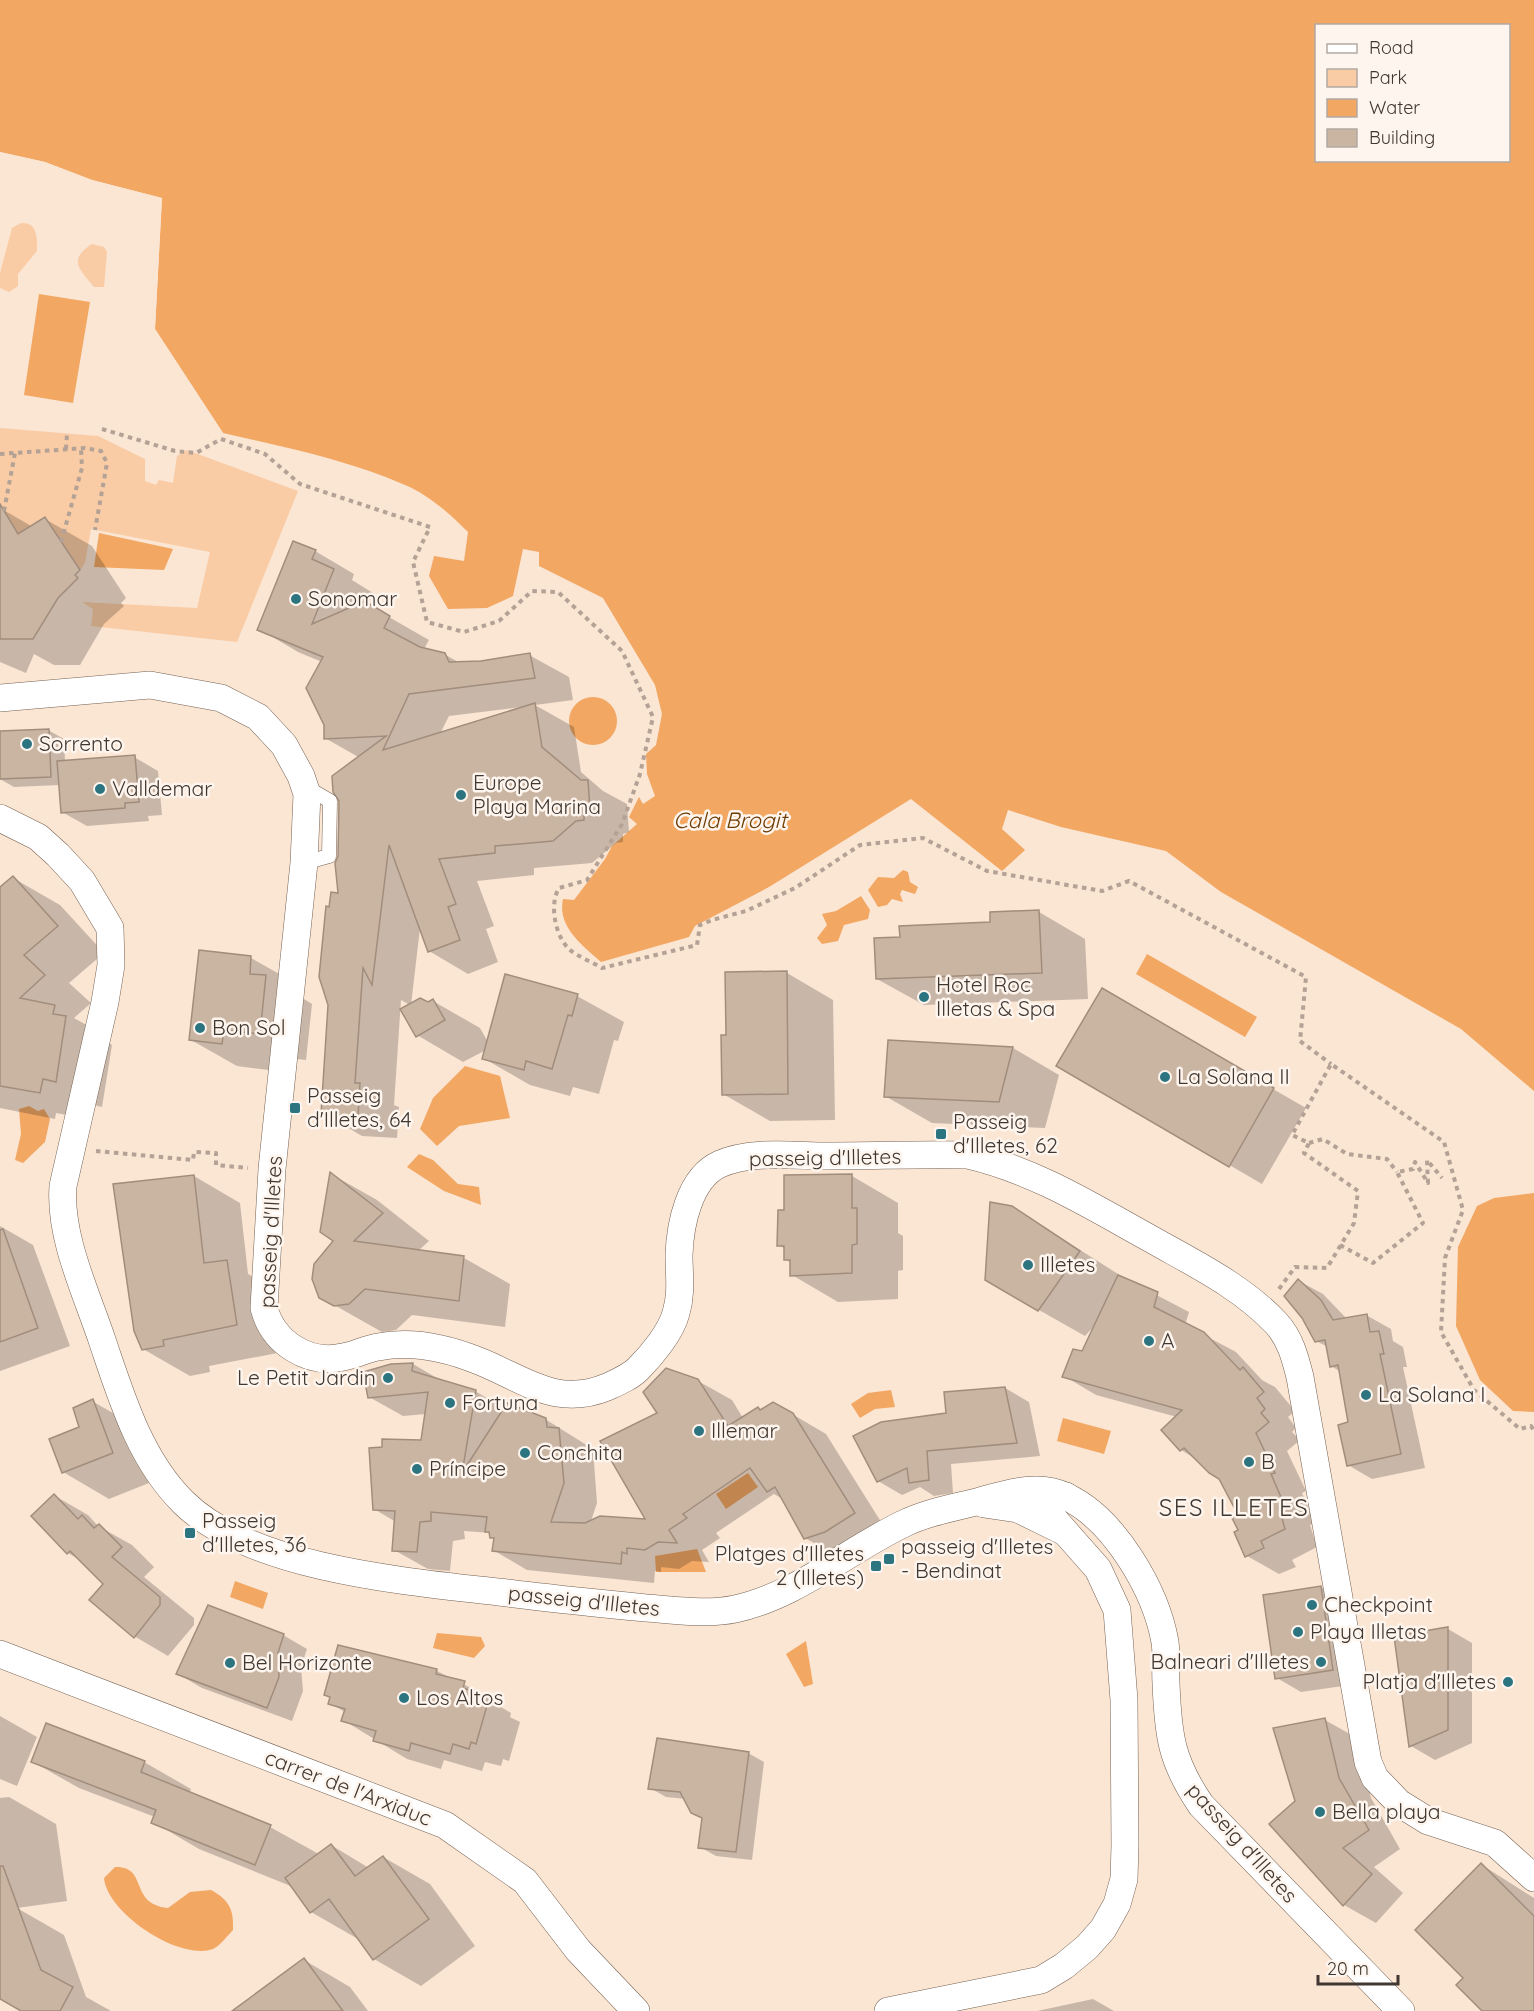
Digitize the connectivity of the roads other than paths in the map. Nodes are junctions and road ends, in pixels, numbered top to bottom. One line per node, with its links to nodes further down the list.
1 (0, 698): 7 (street, passeig d'Illetes)
2 (0, 818): 4 (street, passeig d'Illetes)
3 (1066, 1496): 4 (street, passeig d'Illetes); 5 (street); 10 (street, passeig d'Illetes)
4 (971, 1503): 5 (street)
5 (1066, 1534): 9 (street)
6 (0, 1654): 8 (street, carrer de l'Arxiduc)
7 (1534, 1878)
8 (636, 2011)
9 (888, 2011)
10 (1401, 2011)

